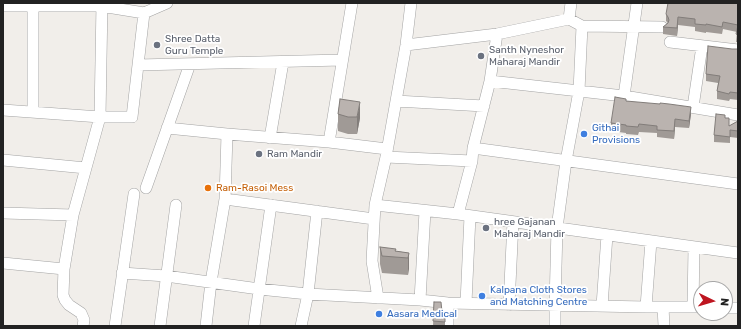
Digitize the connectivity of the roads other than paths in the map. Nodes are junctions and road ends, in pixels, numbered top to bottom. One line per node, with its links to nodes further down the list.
1 (167, 3): 9 (street)
2 (352, 3): 19 (street)
3 (411, 3): 16 (street)
4 (571, 3): 10 (street)
5 (637, 3): 12 (street)
6 (101, 4): 8 (street); 9 (street); 32 (street)
7 (3, 6): 8 (street)
8 (33, 6): 30 (street)
9 (144, 13): 22 (street)
10 (569, 19): 11 (street); 14 (street)
11 (582, 26): 12 (street); 24 (street)
12 (634, 26): 13 (street); 25 (street)
13 (662, 27)
14 (497, 34): 16 (street); 23 (street)
15 (670, 42): 17 (street)
16 (406, 45): 26 (street)
17 (702, 46): 18 (street); 28 (street)
18 (738, 50)
19 (342, 60): 20 (street); 36 (street)
20 (283, 62): 21 (street); 35 (street)
21 (190, 64): 22 (street); 33 (street)
22 (138, 65): 32 (street)
23 (490, 81): 24 (street); 27 (street)
24 (579, 91): 25 (street); 41 (street)
25 (624, 96): 28 (street)
26 (396, 101): 27 (street); 38 (street)
27 (484, 106): 37 (street)
28 (693, 107): 31 (street)
29 (3, 110): 30 (street)
30 (33, 111): 32 (street)
31 (738, 115)
32 (100, 116): 42 (street)
33 (167, 128): 34 (street); 44 (street)
34 (227, 134): 35 (street); 46 (street)
35 (270, 138): 36 (street)
36 (329, 142): 38 (street)
37 (473, 148): 40 (street); 41 (street)
38 (386, 153): 40 (street); 49 (street)
39 (3, 160): 42 (street)
40 (472, 161): 54 (street)
41 (566, 161): 43 (street); 57 (street)
42 (86, 168): 53 (street)
43 (738, 184)
44 (146, 188)
45 (134, 194): 64 (street)
46 (225, 199): 48 (street); 67 (street)
47 (176, 205): 65 (street)
48 (272, 205): 50 (street); 68 (street)
49 (375, 205): 51 (street); 55 (street)
50 (317, 211): 55 (street); 69 (street)
51 (425, 211): 54 (street); 71 (street)
52 (3, 212): 53 (street)
53 (72, 215): 63 (street)
54 (464, 215): 56 (street); 72 (street)
55 (374, 219): 70 (street)
56 (512, 222): 57 (street); 74 (street)
57 (557, 228): 58 (street); 75 (street)
58 (606, 235): 59 (street); 76 (street)
59 (651, 241): 60 (street); 77 (street)
60 (694, 247): 61 (street); 66 (street)
61 (738, 253)
62 (3, 263): 63 (street)
63 (64, 269): 80 (street)
64 (122, 273): 65 (street); 81 (street)
65 (166, 276): 67 (street); 82 (street)
66 (696, 281)
67 (211, 282): 68 (street); 83 (street)
68 (259, 289): 69 (street); 84 (street)
69 (308, 294): 70 (street); 85 (street)
70 (378, 298): 71 (street)
71 (420, 300): 73 (street)
72 (466, 302): 73 (street); 74 (street)
73 (448, 303): 86 (street)
74 (509, 305): 75 (street)
75 (555, 305): 76 (street); 87 (street)
76 (602, 306): 77 (street)
77 (646, 307): 78 (street)
78 (663, 307): 79 (street); 88 (street)
79 (693, 307)
80 (83, 326)
81 (115, 326)
82 (160, 326)
83 (206, 326)
84 (254, 326)
85 (301, 326)
86 (448, 326)
87 (555, 326)
88 (664, 326)

